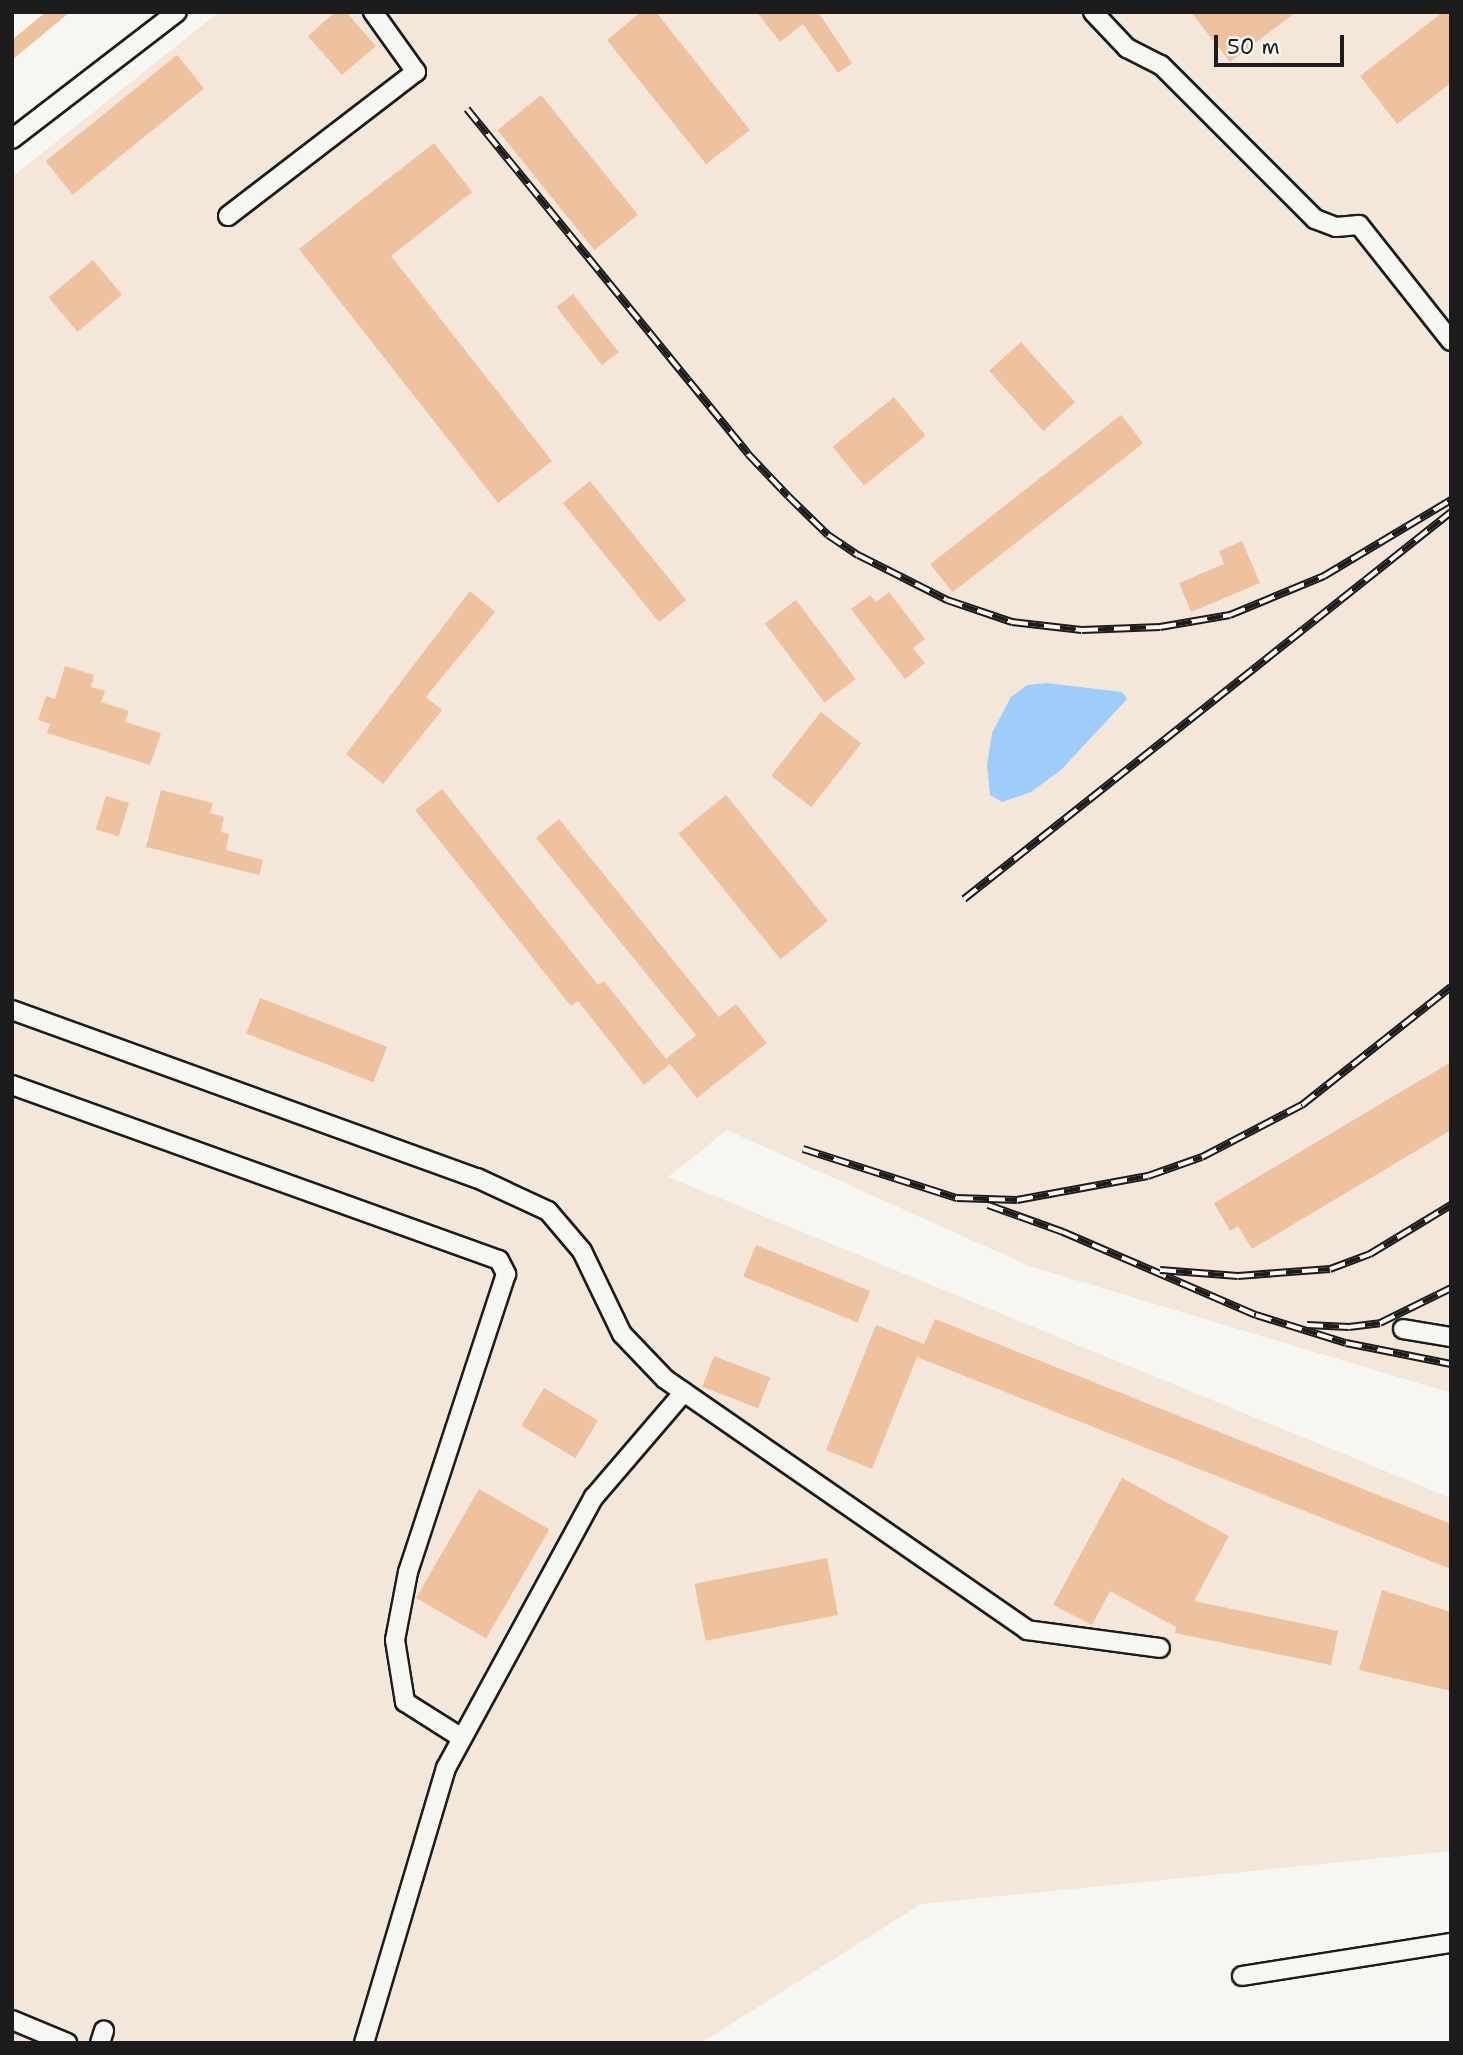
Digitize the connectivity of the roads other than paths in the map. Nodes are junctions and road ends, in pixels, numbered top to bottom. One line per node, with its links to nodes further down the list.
1 (177, 12): 4 (street)
2 (373, 12): 5 (street)
3 (1093, 12): 6 (street)
4 (12, 139)
5 (228, 216)
6 (1451, 341)
7 (12, 1010): 11 (street)
8 (12, 1085): 13 (street)
9 (1403, 1329): 10 (street)
10 (1451, 1337)
11 (684, 1392): 12 (street); 13 (street)
12 (1160, 1648)
13 (462, 1738): 18 (street)
14 (1451, 1943): 15 (street)
15 (1242, 1976)
16 (12, 2020): 17 (street)
17 (67, 2043)
18 (364, 2043)

